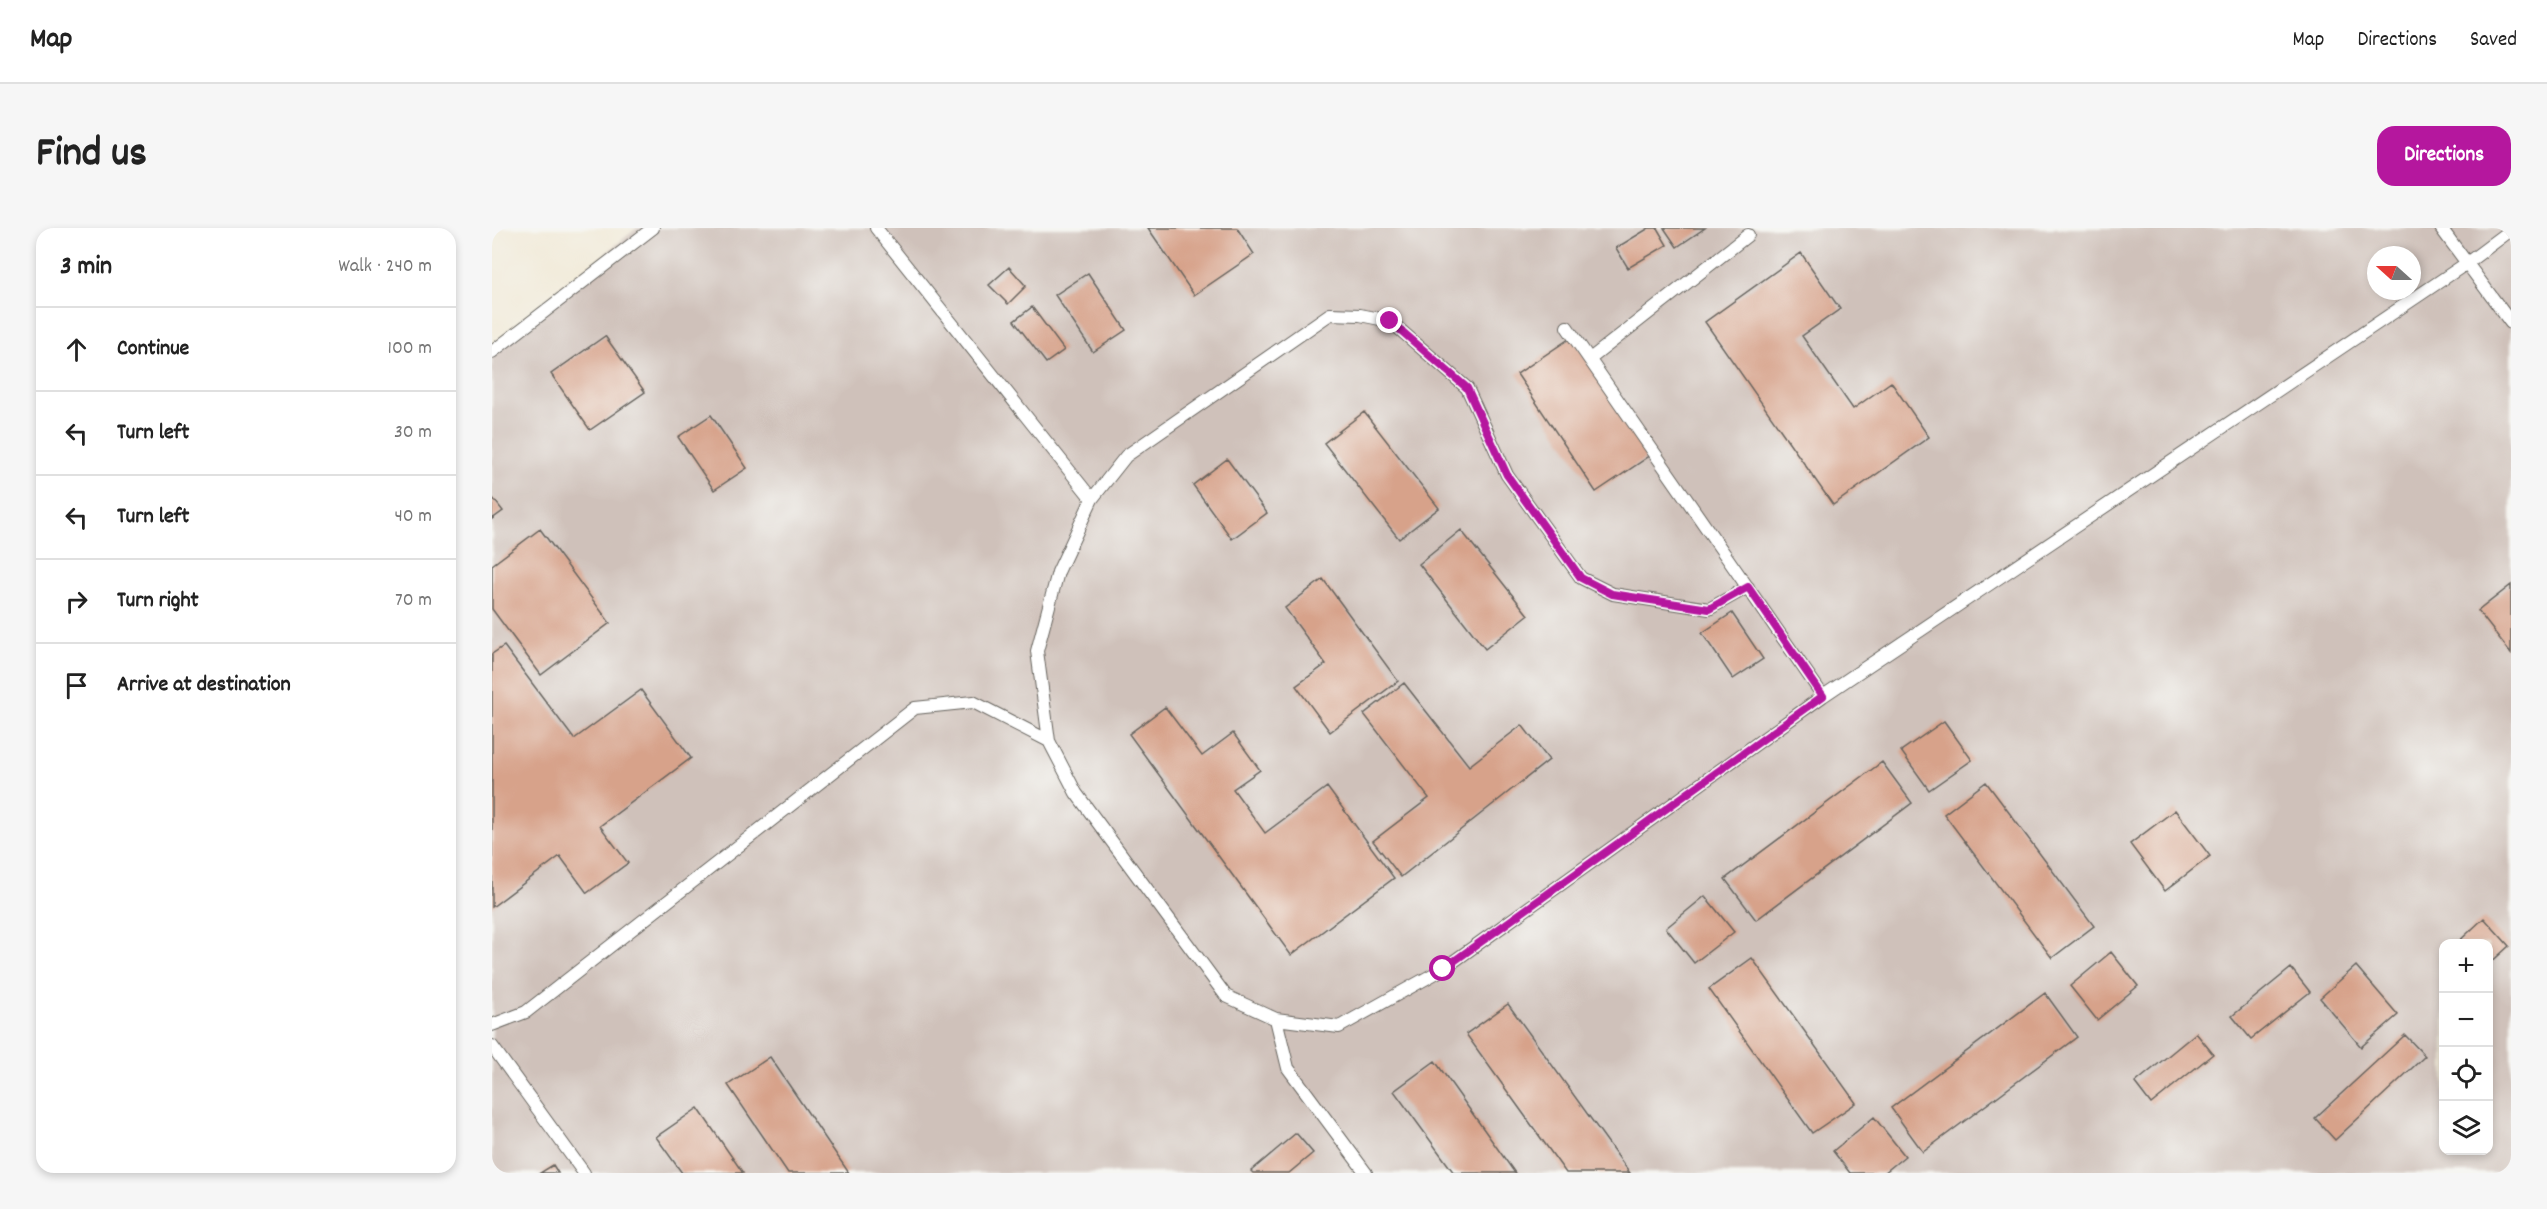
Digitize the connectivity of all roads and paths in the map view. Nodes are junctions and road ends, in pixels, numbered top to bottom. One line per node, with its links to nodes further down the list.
1 (653, 228): 9 (lane)
2 (876, 228): 11 (lane)
3 (2441, 228): 6 (lane)
4 (2511, 230): 6 (lane)
5 (1748, 235): 10 (lane)
6 (2467, 263): 7 (lane); 13 (lane)
7 (2511, 323)
8 (1567, 327): 10 (lane)
9 (492, 352)
10 (1590, 359): 12 (lane)
11 (1092, 499): 12 (lane); 14 (lane)
12 (1748, 587): 13 (lane)
13 (1823, 696): 15 (lane)
14 (1049, 741): 15 (lane); 16 (lane)
15 (1276, 1019): 19 (lane)
16 (492, 1025)
17 (492, 1046): 18 (lane)
18 (584, 1173)
19 (1366, 1173)

